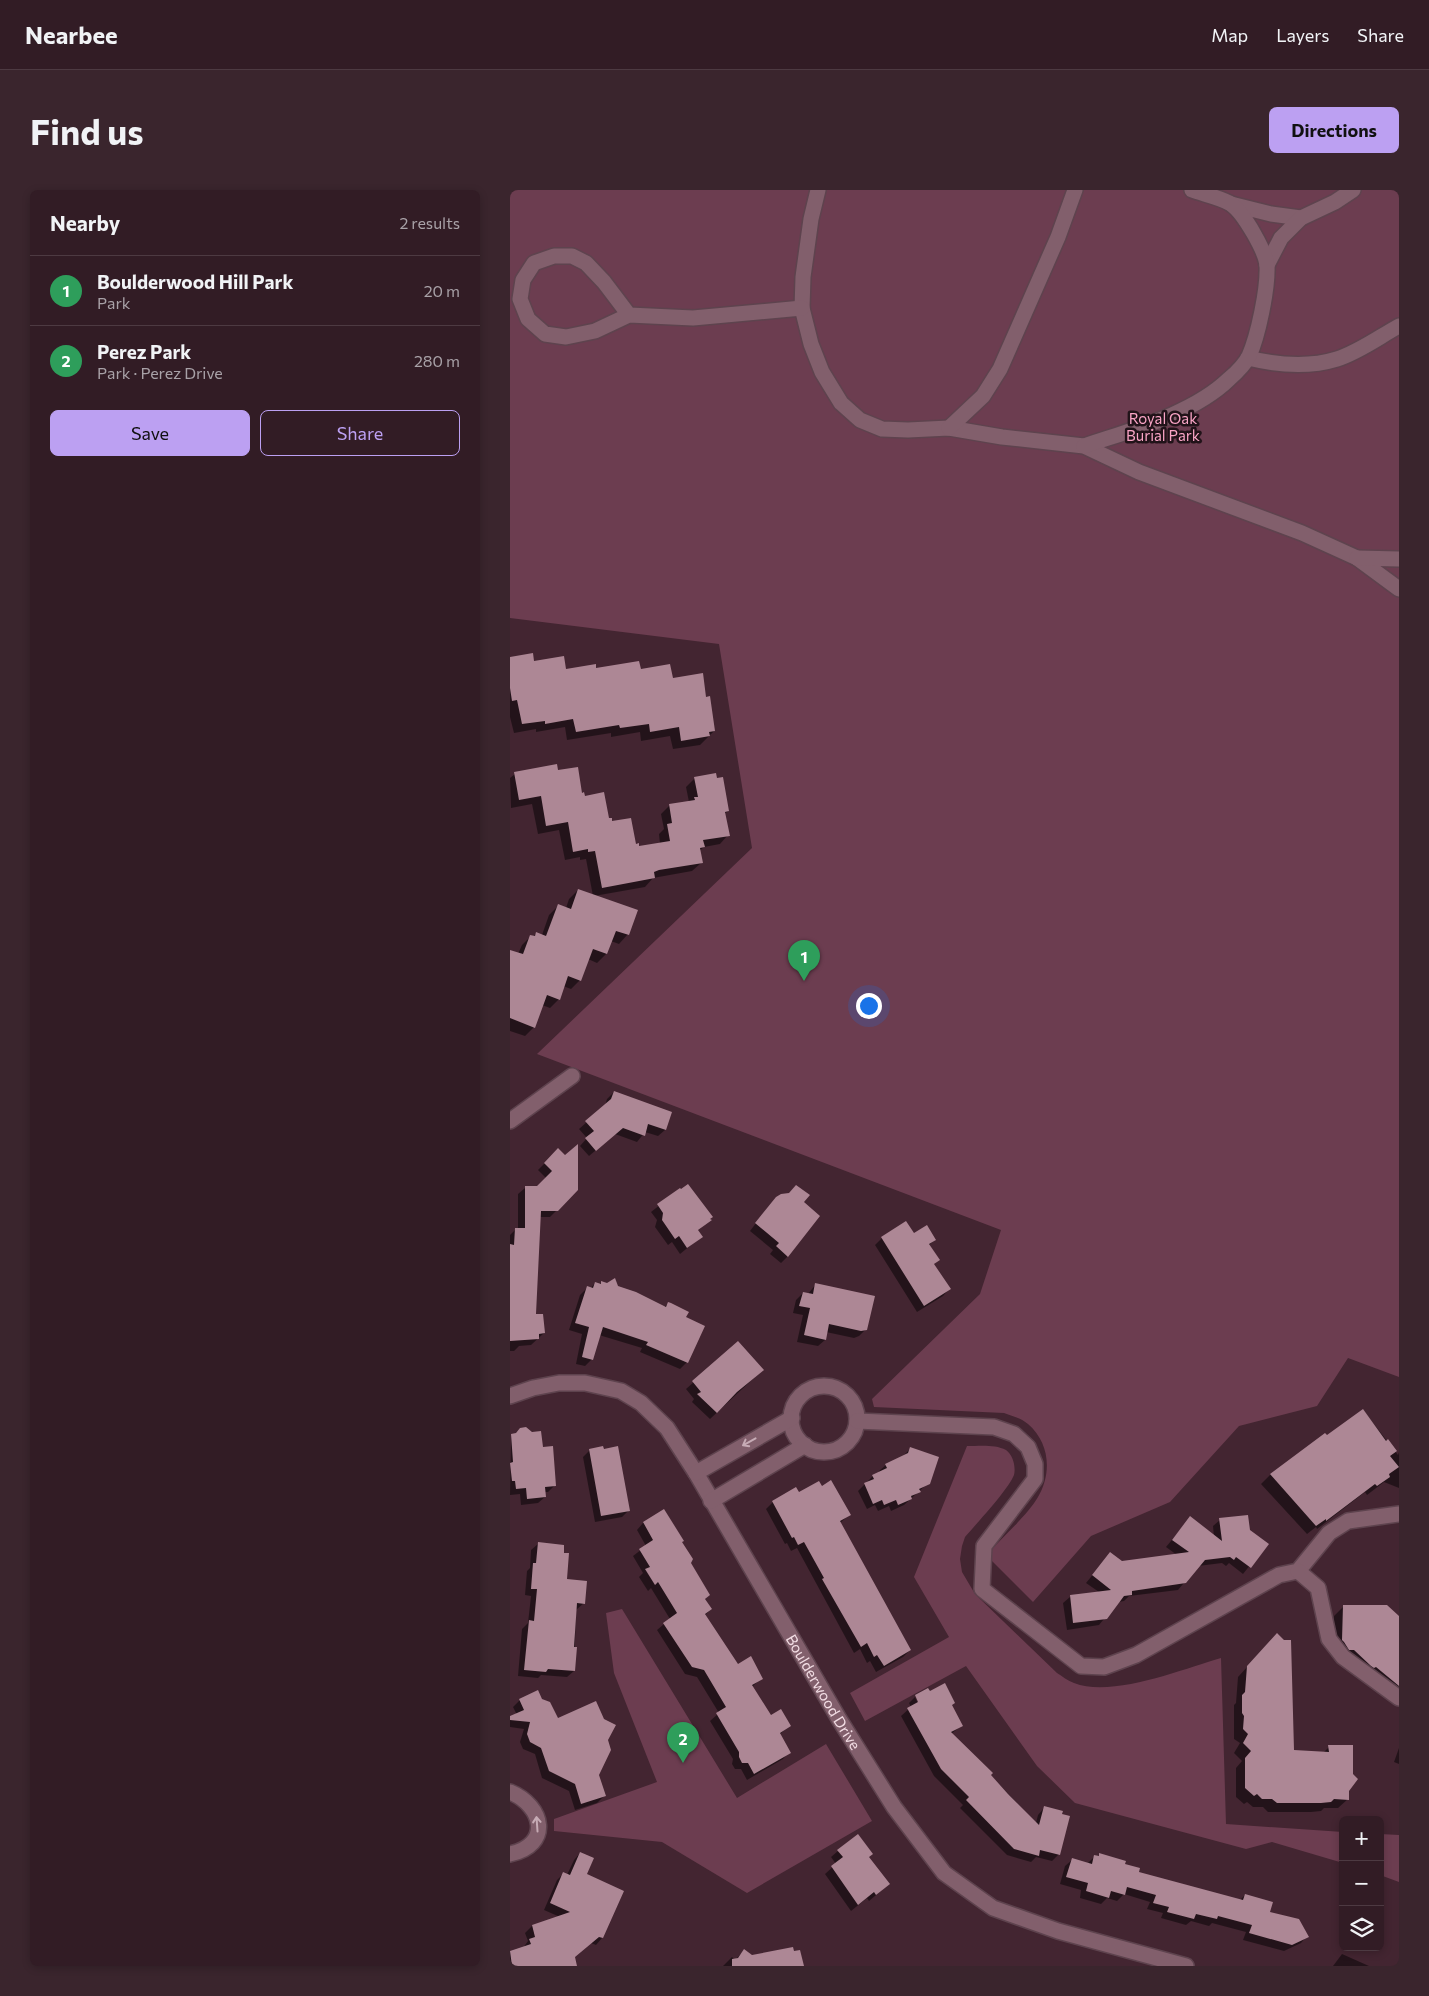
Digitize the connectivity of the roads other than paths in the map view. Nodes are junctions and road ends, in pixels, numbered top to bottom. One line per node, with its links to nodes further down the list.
1 (818, 190): 8 (street)
2 (1075, 190): 12 (street)
3 (1192, 190): 5 (street)
4 (1354, 190): 6 (street)
5 (1231, 204): 6 (street); 7 (street)
6 (1301, 218): 7 (street)
7 (1267, 265): 11 (street)
8 (802, 308): 9 (street); 12 (street)
9 (629, 315): 9 (street)
10 (1399, 326): 11 (street)
11 (1248, 358): 13 (street)
12 (949, 428): 13 (street)
13 (1084, 446): 14 (street)
14 (1357, 558): 15 (street); 16 (street)
15 (1399, 559)
16 (1399, 589)
17 (572, 1076): 18 (street)
18 (510, 1121)
19 (510, 1396): 23 (street, Boulderwood Drive)
20 (792, 1418): 21 (street); 22 (street); 23 (street, one-way to 23)
21 (857, 1421): 22 (street); 26 (street)
22 (806, 1445): 24 (street)
23 (696, 1473): 24 (street, Boulderwood Drive)
24 (711, 1501): 30 (street, Boulderwood Drive)
25 (1399, 1514): 26 (street)
26 (1298, 1571): 27 (street)
27 (1399, 1698)
28 (510, 1792): 29 (street, one-way to 28)
29 (510, 1854)
30 (1186, 1966)

